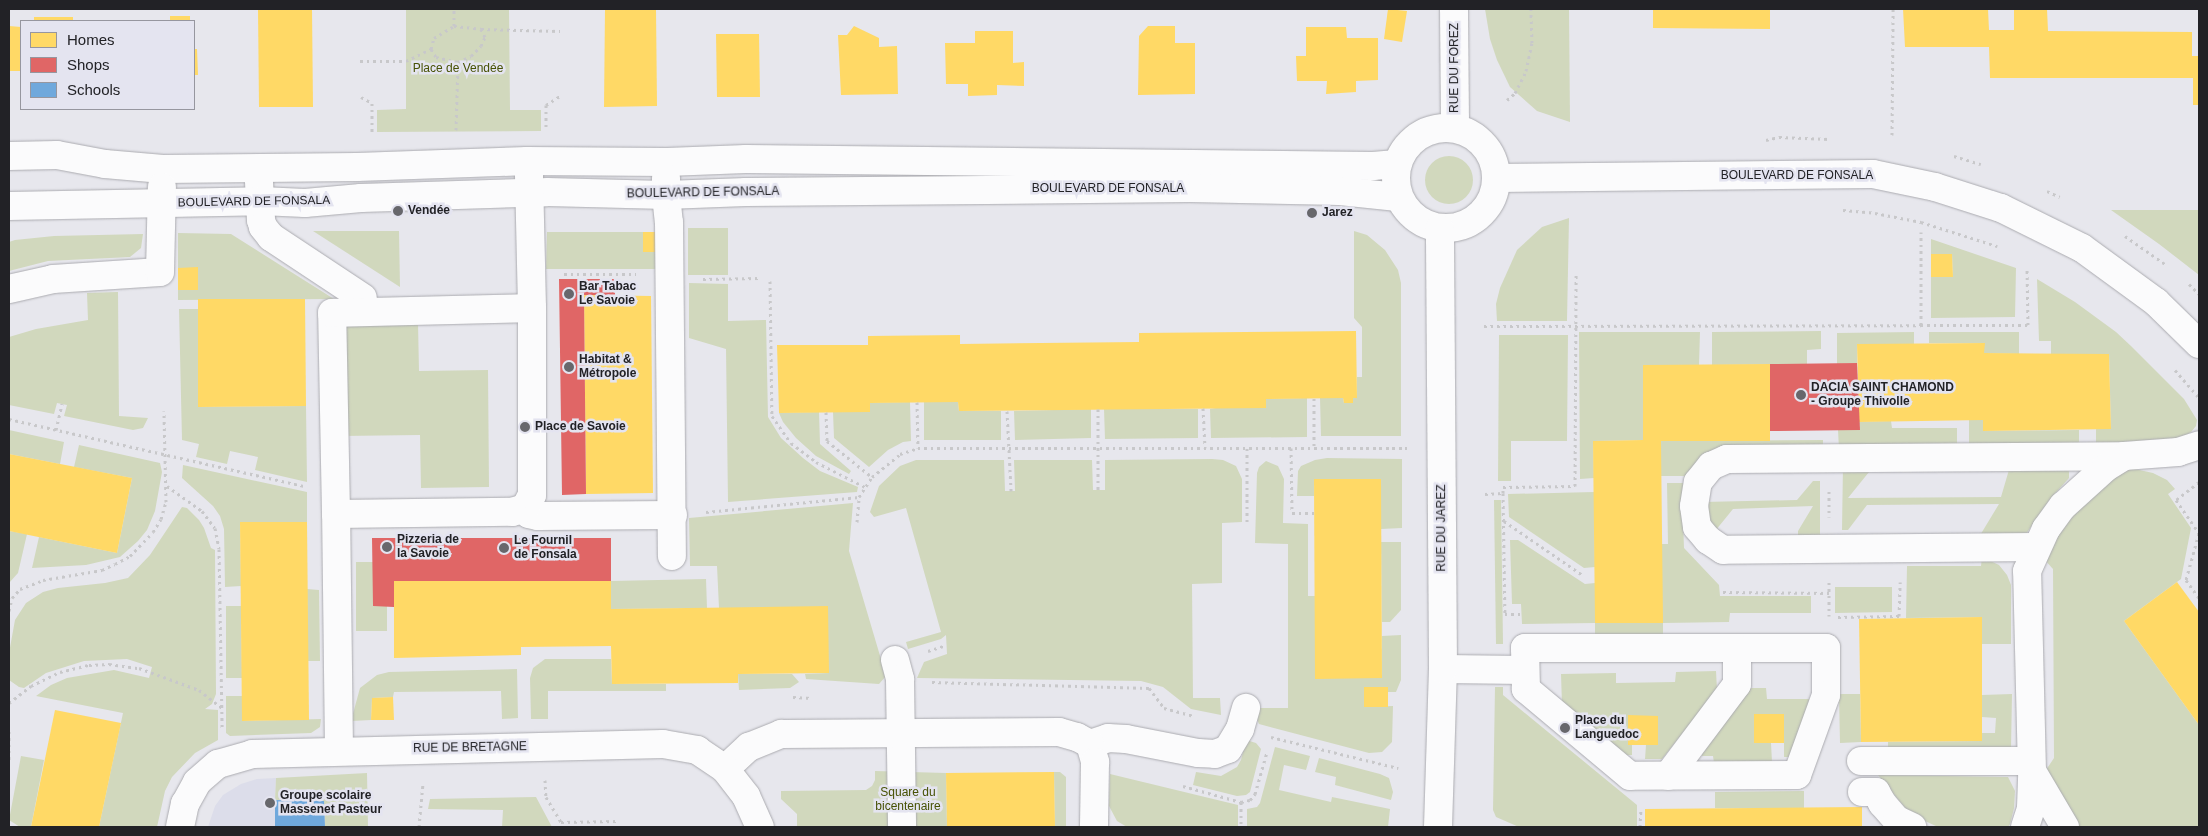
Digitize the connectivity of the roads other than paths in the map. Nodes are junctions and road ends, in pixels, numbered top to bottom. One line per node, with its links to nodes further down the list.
1 (1454, 9): 2 (street, RUE DU FOREZ)
2 (1455, 128): 8 (street); 12 (street)
3 (9, 156): 10 (street, BOULEVARD DE FONSALA)
4 (746, 159): 6 (street, BOULEVARD DE FONSALA); 11 (street, BOULEVARD DE FONSALA); 13 (street)
5 (528, 161): 6 (street, BOULEVARD DE FONSALA); 7 (street, BOULEVARD DE FONSALA); 14 (street)
6 (667, 162): 15 (street)
7 (439, 164): 9 (street, BOULEVARD DE FONSALA); 16 (street)
8 (1397, 164): 11 (street, BOULEVARD DE FONSALA); 17 (street)
9 (258, 167): 10 (street, BOULEVARD DE FONSALA); 18 (street)
10 (163, 169): 19 (street)
11 (1189, 176): 13 (street, BOULEVARD DE FONSALA); 17 (street, BOULEVARD DE FONSALA)
12 (1497, 178): 21 (street); 25 (street, BOULEVARD DE FONSALA)
13 (746, 192): 15 (street, BOULEVARD DE FONSALA)
14 (530, 193): 15 (street, BOULEVARD DE FONSALA); 16 (street, BOULEVARD DE FONSALA); 24 (street)
15 (666, 195): 30 (street)
16 (442, 196): 18 (street, BOULEVARD DE FONSALA)
17 (1398, 197): 21 (street)
18 (261, 201): 19 (street, BOULEVARD DE FONSALA); 23 (street)
19 (162, 204): 20 (street, BOULEVARD DE FONSALA); 22 (street)
20 (9, 206)
21 (1440, 229): 35 (street, RUE DU JAREZ)
22 (9, 289)
23 (363, 298)
24 (532, 308): 28 (street); 29 (street)
25 (2199, 344)
26 (2199, 446): 27 (street)
27 (2124, 456): 31 (street); 31 (street)
28 (336, 504): 29 (street); 40 (street)
29 (525, 508): 30 (street)
30 (673, 515): 32 (street)
31 (2036, 547): 42 (street)
32 (672, 556)
33 (1737, 649): 36 (street); 44 (street); 44 (street)
34 (895, 660): 38 (street)
35 (1443, 669): 36 (street); 50 (street, RUE DU JAREZ)
36 (1525, 670): 44 (street)
37 (1246, 708): 39 (street)
38 (901, 734): 39 (street); 43 (street); 48 (street)
39 (1090, 744): 49 (street)
40 (339, 751): 43 (street, RUE DE BRETAGNE); 46 (street, RUE DE BRETAGNE)
41 (1861, 760): 42 (street)
42 (2031, 766): 52 (street); 53 (street)
43 (724, 769): 47 (street, RUE DE BRETAGNE)
44 (1668, 776)
45 (1862, 792): 51 (street)
46 (180, 827)
47 (760, 827)
48 (902, 827)
49 (1094, 827)
50 (1438, 827)
51 (1912, 827)
52 (2025, 827)
53 (2065, 827)

